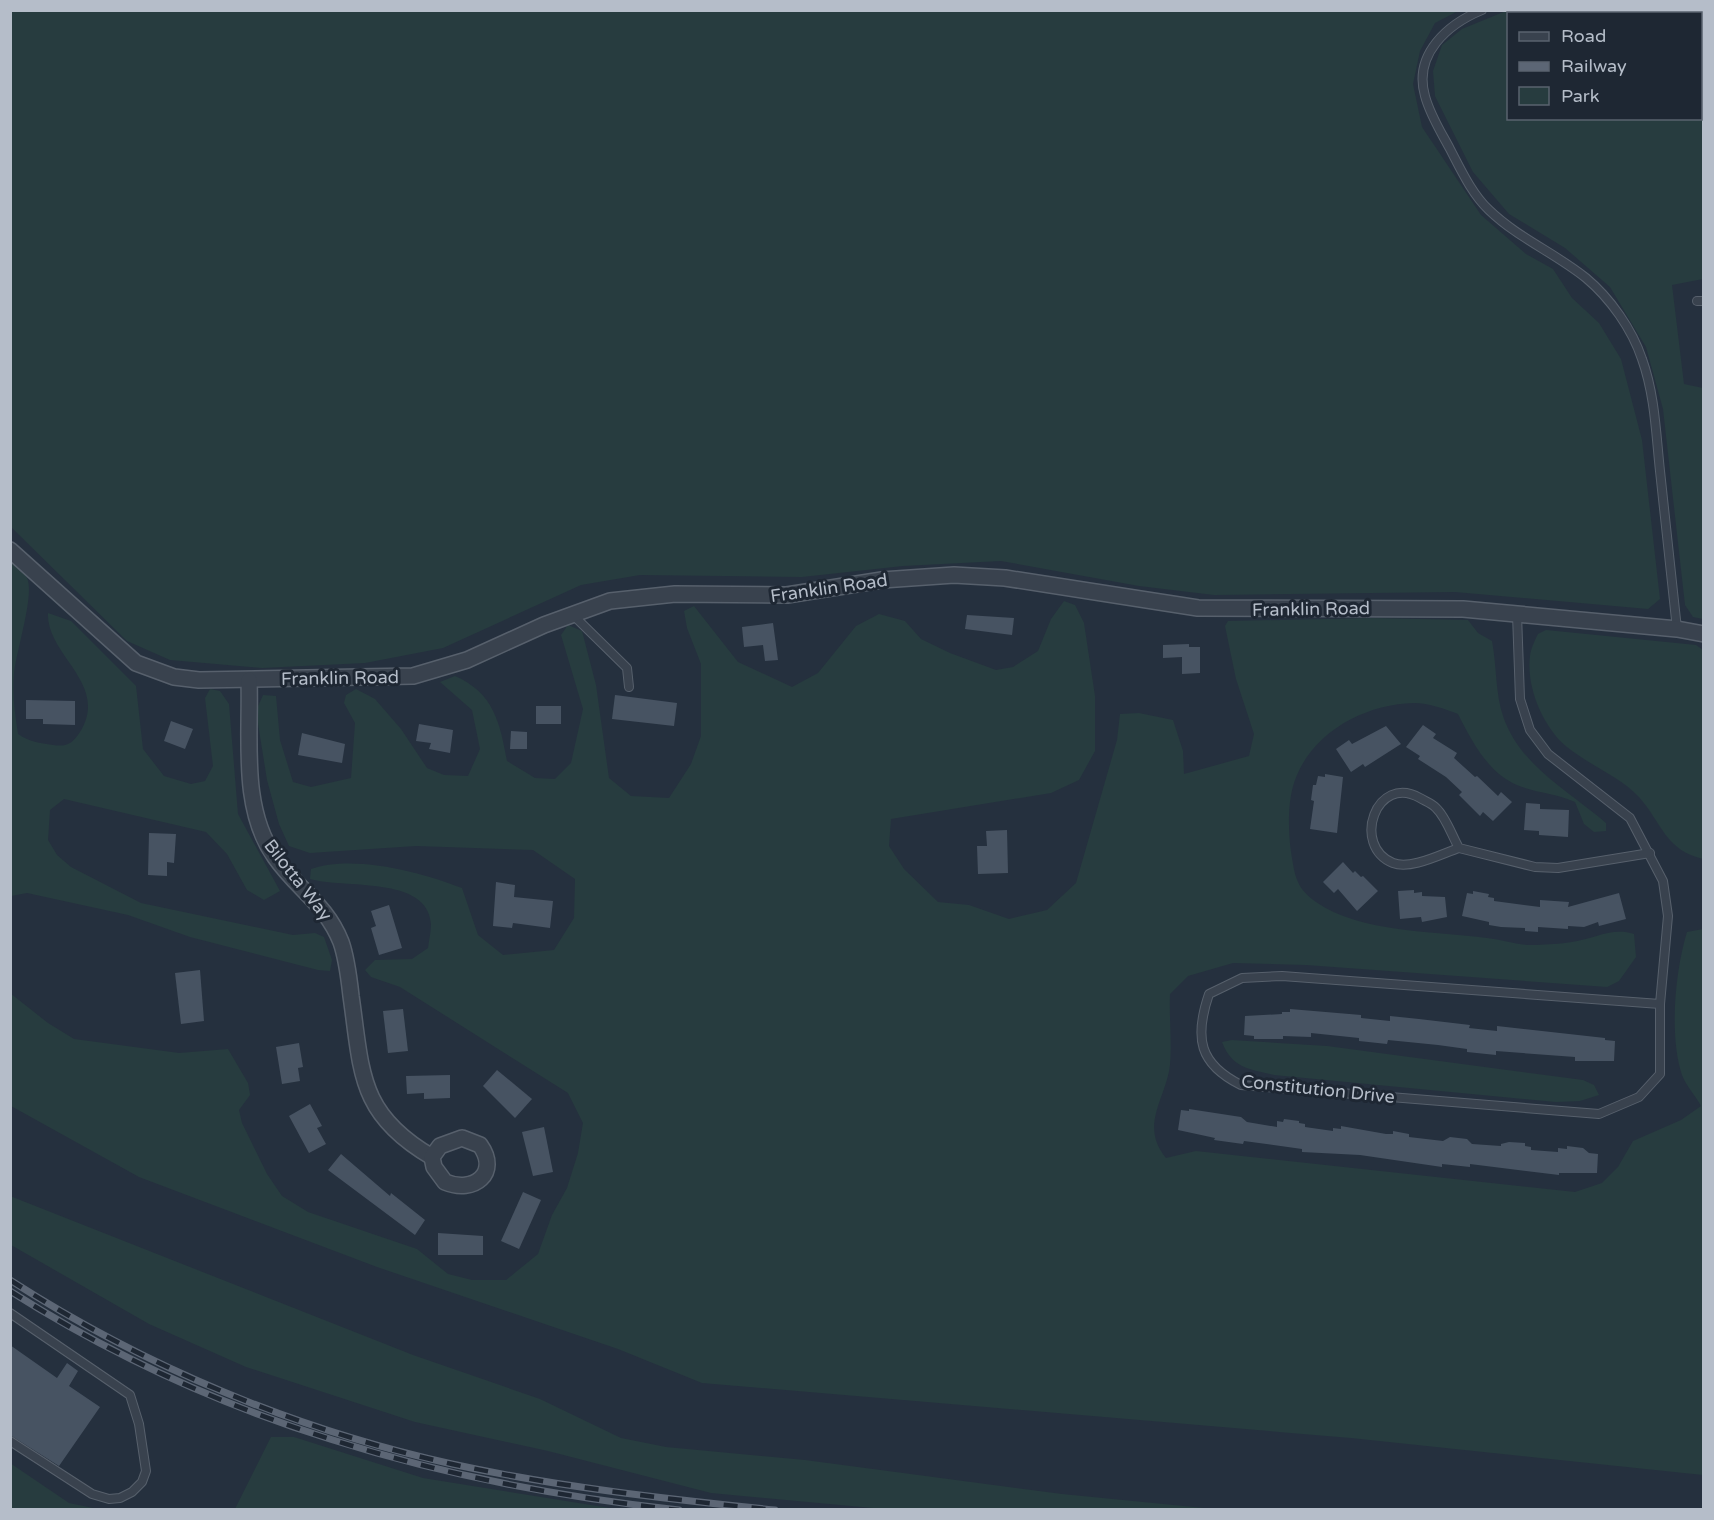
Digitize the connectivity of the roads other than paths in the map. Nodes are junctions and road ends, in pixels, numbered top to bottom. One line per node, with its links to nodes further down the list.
1 (1482, 10): 5 (lane)
2 (10, 550): 7 (street, Franklin Road)
3 (572, 614): 4 (street, Franklin Road); 7 (street, Franklin Road); 8 (lane)
4 (1517, 614): 5 (street, Franklin Road); 10 (lane, Constitution Drive)
5 (1677, 629): 6 (street, Franklin Road)
6 (1704, 634)
7 (249, 680): 12 (street, Bilotta Way)
8 (629, 687)
9 (1459, 848): 9 (lane); 10 (lane)
10 (1650, 853): 11 (lane, Constitution Drive)
11 (1660, 1004): 11 (lane, Constitution Drive)
12 (432, 1157)
13 (10, 1313): 14 (lane)
14 (10, 1441)

